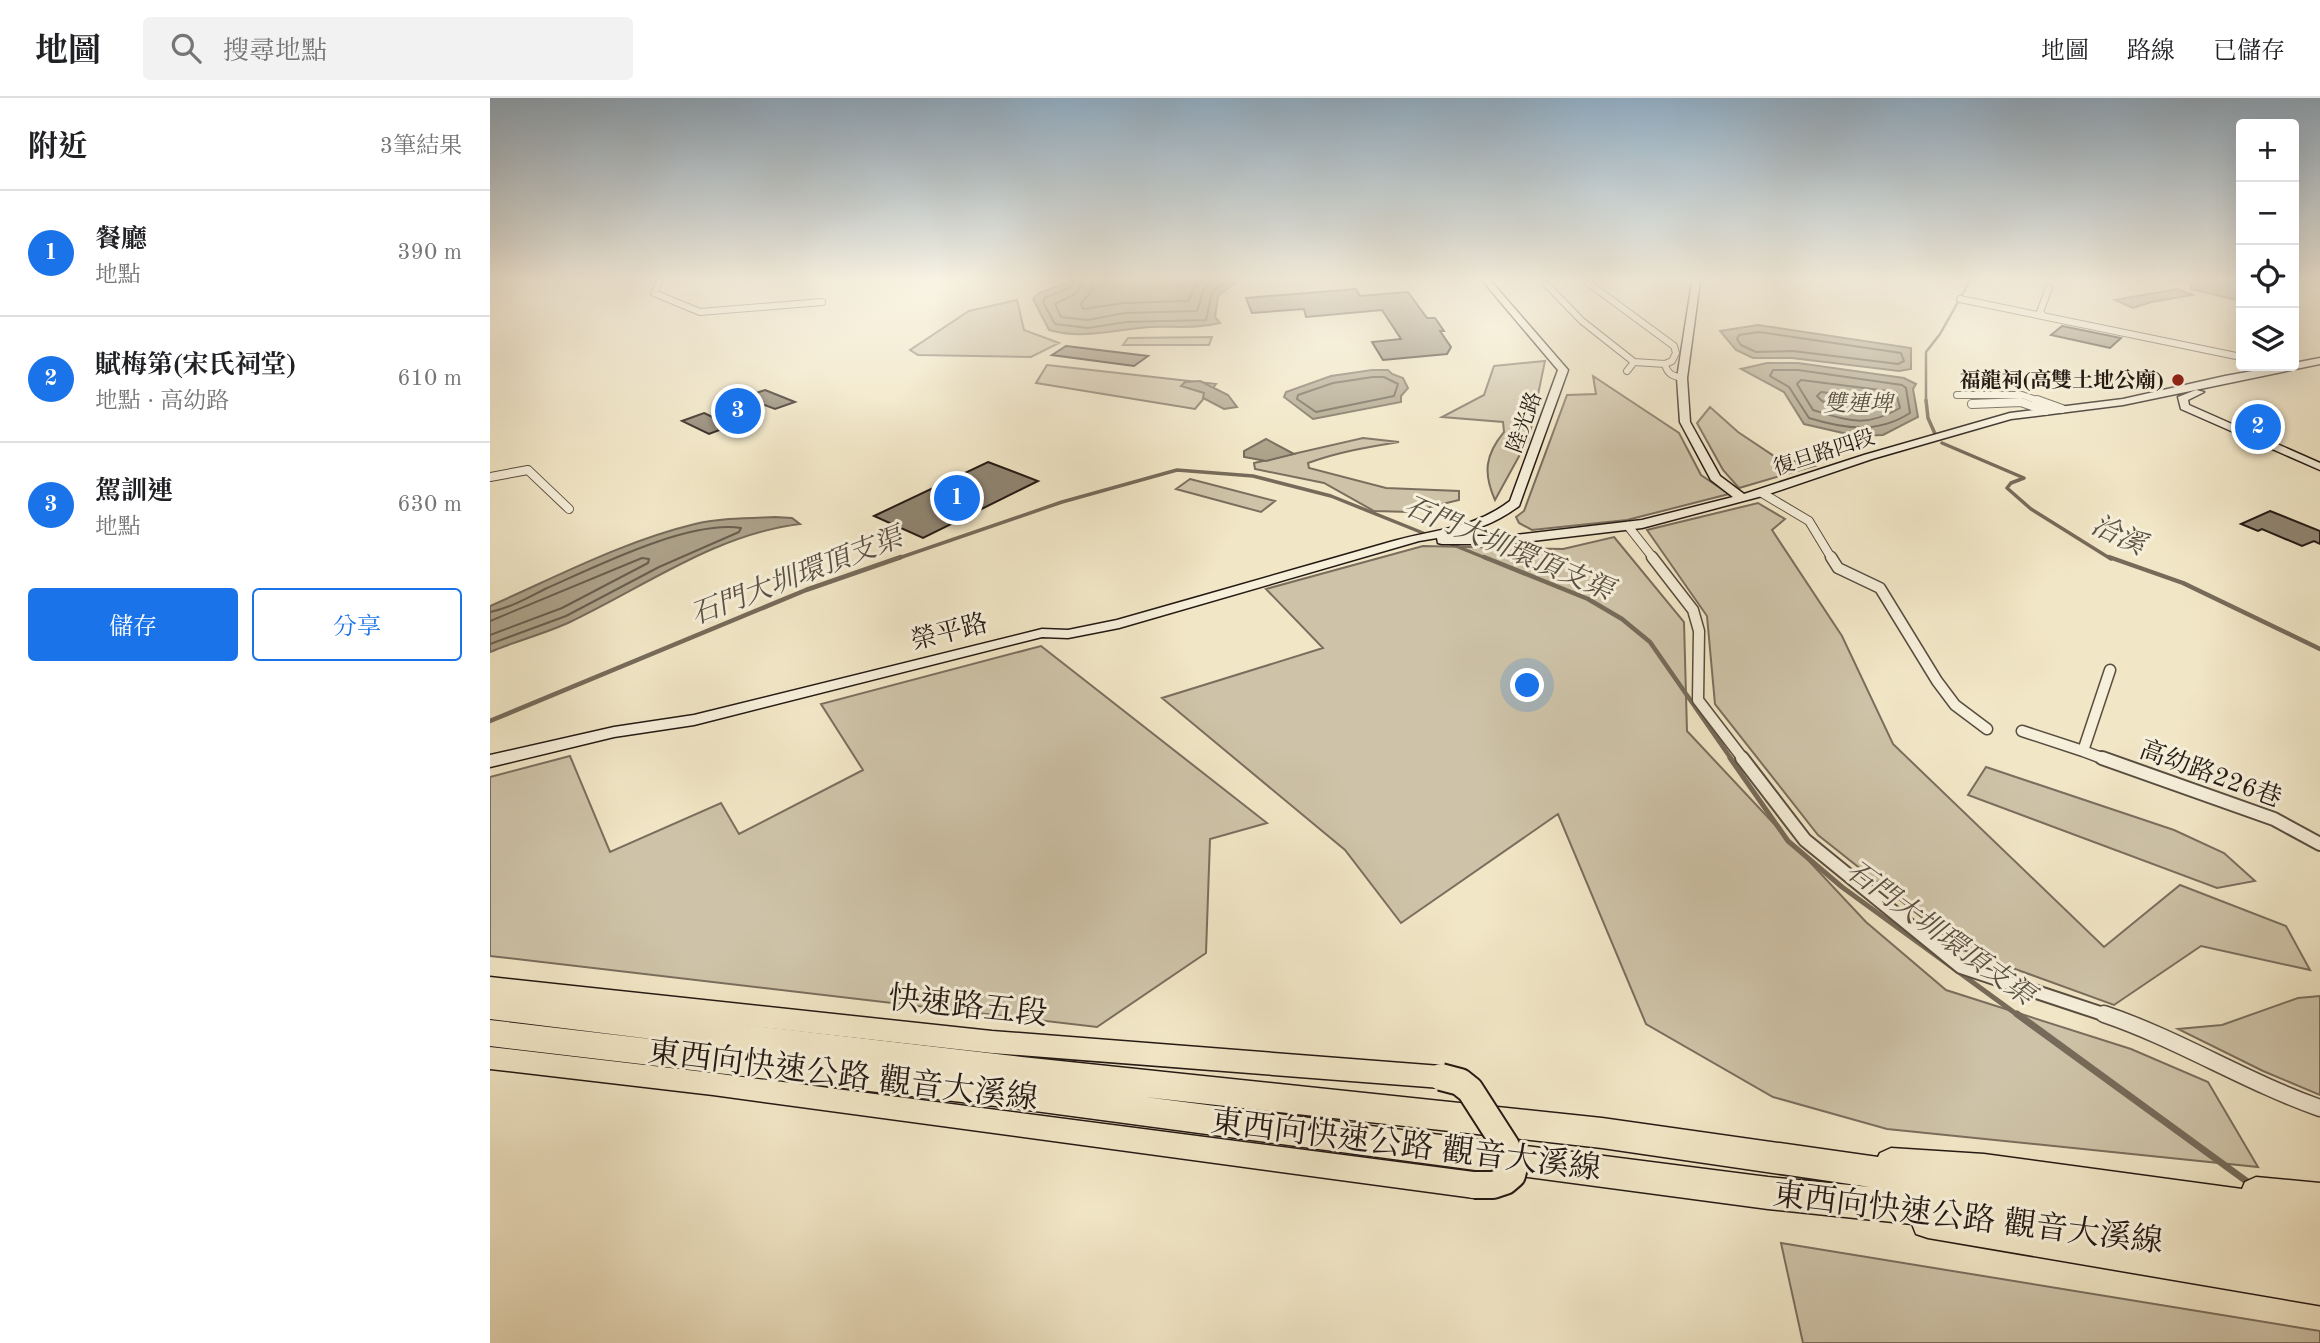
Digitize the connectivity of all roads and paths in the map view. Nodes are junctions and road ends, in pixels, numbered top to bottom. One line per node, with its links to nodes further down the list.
1 (1535, 337): 24 (street, 陸光路)
2 (1602, 337): 8 (street)
3 (1662, 337): 9 (street)
4 (1688, 337): 13 (street)
5 (2147, 337): 6 (street)
6 (2236, 356)
7 (2320, 361): 10 (street, 復旦路四段)
8 (1634, 362): 9 (street); 11 (street)
9 (1665, 364): 13 (street)
10 (2299, 364)
11 (1627, 371)
12 (2259, 371): 14 (street, 復旦路四段)
13 (1682, 378): 22 (street)
14 (2198, 385): 17 (street, 復旦路四段); 19 (street)
15 (1957, 396): 17 (street)
16 (1972, 404): 18 (street)
17 (2062, 409): 18 (street, 復旦路四段)
18 (2046, 411): 21 (street, 復旦路四段)
19 (2320, 467)
20 (490, 477): 23 (street)
21 (1762, 493): 22 (street, 復旦路四段); 29 (street)
22 (1742, 498): 25 (street, 復旦路四段)
23 (569, 509)
24 (1499, 516): 26 (street); 27 (street)
25 (1628, 526): 26 (street, 復旦路四段); 38 (street)
26 (1528, 536): 27 (street, 復旦路四段)
27 (1417, 538): 32 (street, 榮平路)
28 (2110, 670): 31 (street)
29 (1987, 729)
30 (2022, 731): 31 (street, 高幼路226巷)
31 (2083, 751): 33 (street, 高幼路226巷)
32 (490, 761)
33 (2320, 844)
34 (490, 986): 37 (main road, 快速路五段, bridge)
35 (490, 1007): 41 (highway, 東西向快速公路 觀音大溪線)
36 (490, 1033): 41 (highway, 東西向快速公路 觀音大溪線)
37 (490, 1058)
38 (2320, 1108)
39 (2102, 1188): 40 (highway); 41 (highway); 42 (highway)
40 (2320, 1199)
41 (1992, 1203): 43 (highway, 東西向快速公路 觀音大溪線); 44 (highway, 東西向快速公路 觀音大溪線); 45 (highway)
42 (2320, 1215)
43 (2320, 1237)
44 (2320, 1265)
45 (2320, 1288)

